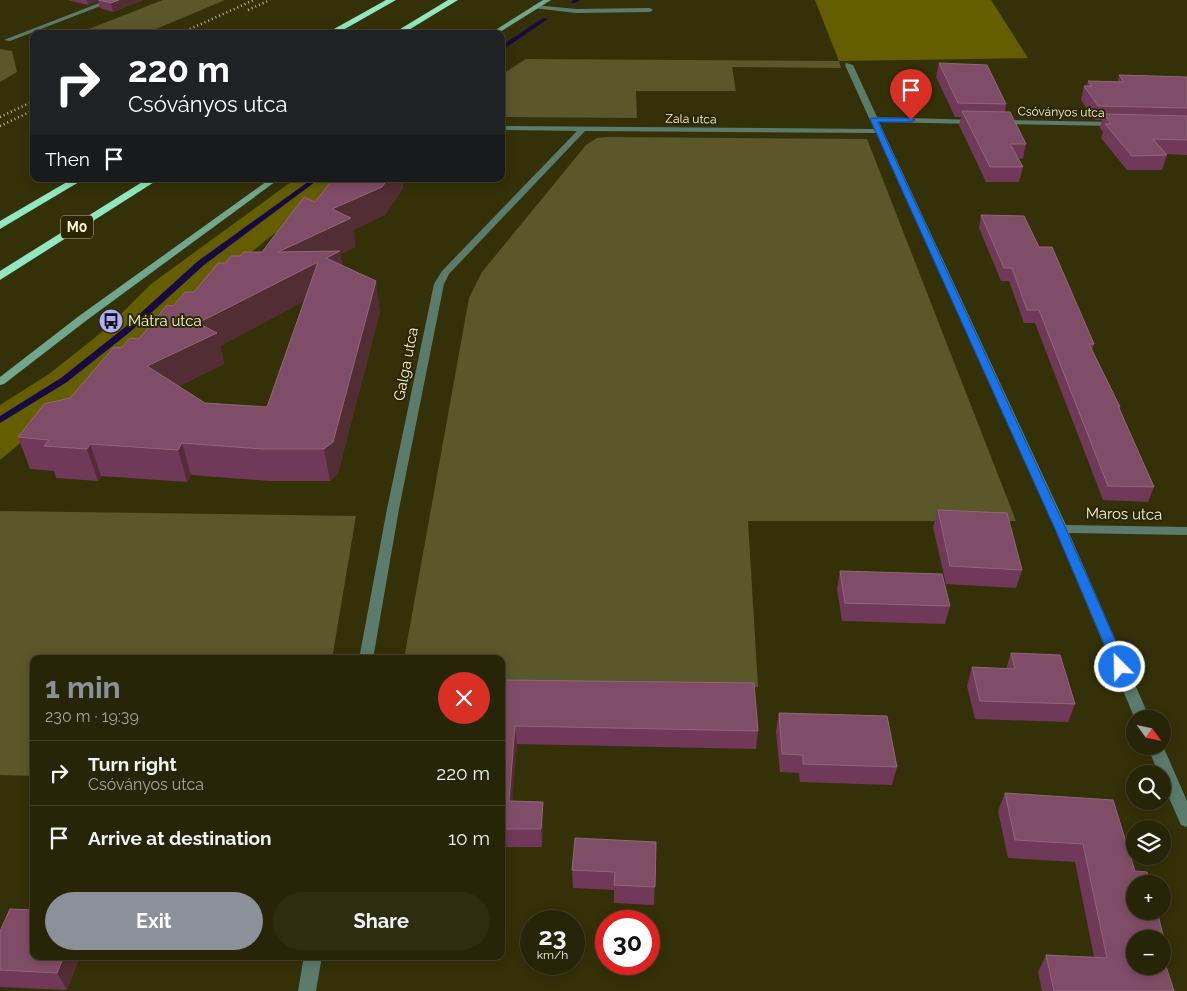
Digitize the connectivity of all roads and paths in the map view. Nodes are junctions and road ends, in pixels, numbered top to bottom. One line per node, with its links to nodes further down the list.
1 (113, 0): 7 (street)
2 (392, 0): 8 (highway)
3 (454, 0): 9 (highway)
4 (548, 0): 5 (street)
5 (535, 7): 6 (street); 10 (street)
6 (650, 10)
7 (34, 30)
8 (336, 30)
9 (403, 30)
10 (498, 30)
11 (30, 32): 12 (street)
12 (8, 40)
13 (849, 64): 14 (street)
14 (874, 119): 15 (street, Csóványos utca); 18 (street)
15 (1130, 125)
16 (505, 128): 17 (street, Zala utca)
17 (583, 129): 18 (street, Zala utca); 27 (street, Galga utca)
18 (880, 132): 25 (street)
19 (74, 182): 22 (highway, M0)
20 (149, 182): 23 (highway, M0)
21 (271, 182): 24 (street)
22 (0, 226)
23 (0, 276)
24 (0, 382)
25 (1061, 529): 26 (street, Maros utca); 28 (street)
26 (1187, 531)
27 (367, 655)
28 (1139, 710)
29 (1159, 755): 30 (street)
30 (1187, 820)
31 (312, 960): 32 (street)
32 (307, 991)

